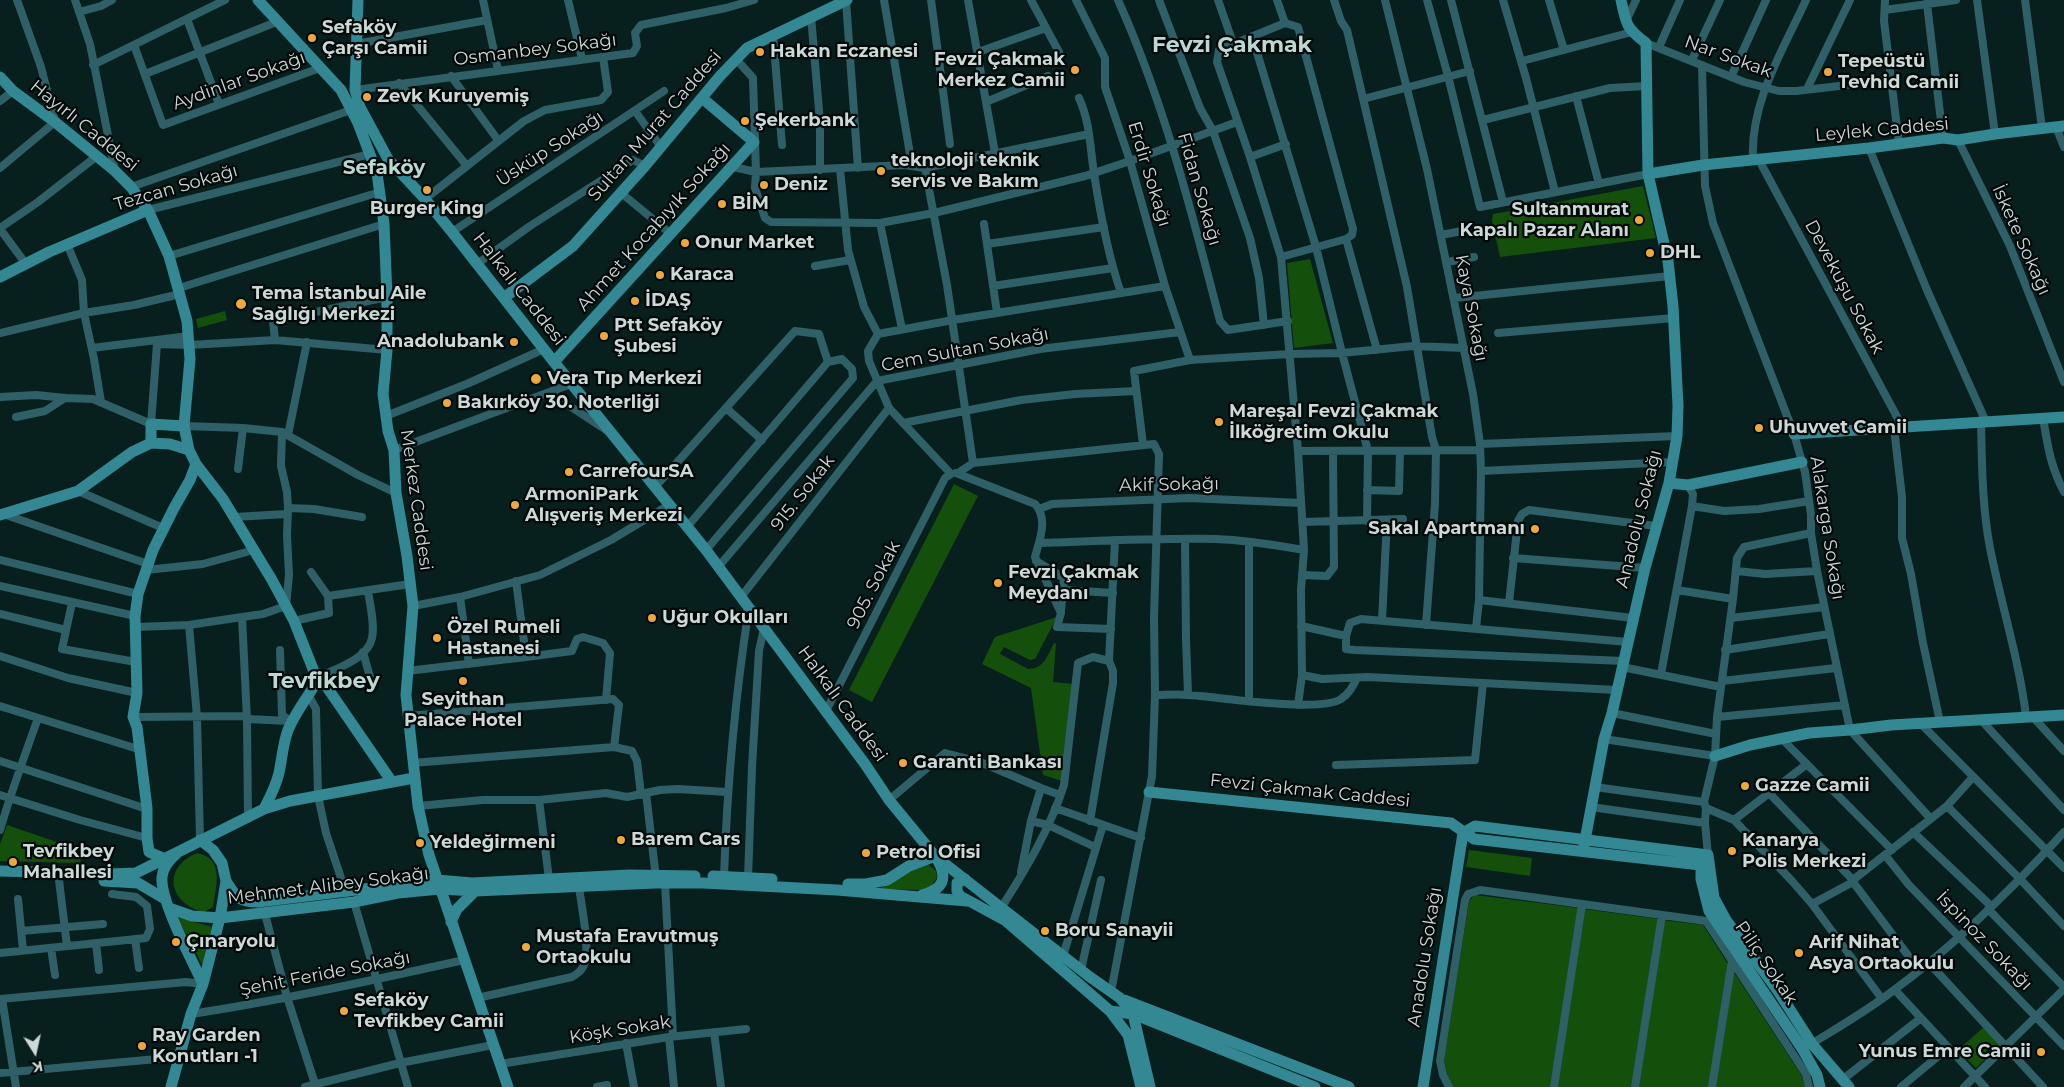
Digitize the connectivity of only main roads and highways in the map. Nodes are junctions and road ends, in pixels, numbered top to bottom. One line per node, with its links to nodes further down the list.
1 (258, 0): 7 (main road, Merkez Caddesi)
2 (358, 0): 6 (main road, Halkalı Caddesi)
3 (846, 0): 8 (main road, Sultan Murat Caddesi)
4 (1621, 0): 10 (main road, Anadolu Sokağı)
5 (0, 77): 11 (main road, Hayırlı Caddesi)
6 (354, 86): 7 (main road); 13 (main road, Halkalı Caddesi)
7 (338, 87): 27 (main road, Merkez Caddesi)
8 (702, 98): 13 (main road, Sultan Murat Caddesi); 14 (main road, Ahmet Kocabıyık Sokağı)
9 (2060, 127): 10 (main road, Leylek Caddesi)
10 (1648, 174): 22 (main road, Anadolu Sokağı)
11 (148, 210): 12 (main road, Tezcan Sokağı); 16 (main road, Hayırlı Caddesi)
12 (0, 277)
13 (504, 298): 14 (main road, Halkalı Caddesi)
14 (554, 362): 35 (main road, Halkalı Caddesi)
15 (2064, 417): 17 (main road)
16 (184, 426): 18 (main road); 19 (main road, Hayırlı Caddesi)
17 (1794, 434)
18 (151, 443): 19 (main road); 23 (main road)
19 (190, 450): 21 (main road, Hayırlı Caddesi)
20 (1802, 462): 22 (main road)
21 (196, 464): 24 (main road, Hayırlı Caddesi); 36 (main road)
22 (1669, 483): 33 (main road, Anadolu Sokağı)
23 (2, 514)
24 (320, 677): 28 (main road, Hayırlı Caddesi); 30 (main road)
25 (2064, 715): 26 (main road)
26 (1715, 756)
27 (414, 778): 28 (main road); 42 (main road, Merkez Caddesi)
28 (392, 782): 30 (main road)
29 (1149, 792): 31 (main road, Fevzi Çakmak Caddesi)
30 (264, 809): 32 (main road)
31 (1463, 832): 33 (main road); 63 (main road, Anadolu Sokağı)
32 (200, 840): 34 (main road); 41 (main road)
33 (1584, 846): 55 (main road, Piliç Sokak)
34 (181, 850): 36 (main road); 46 (main road)
35 (935, 856): 39 (main road); 40 (main road, Halkalı Caddesi); 44 (main road)
36 (163, 858): 37 (main road)
37 (0, 871)
38 (0, 878): 46 (main road)
39 (659, 880): 42 (main road); 43 (main road); 44 (main road)
40 (965, 880): 45 (main road); 50 (main road, Halkalı Caddesi)
41 (226, 881): 42 (main road); 47 (main road)
42 (439, 885): 43 (main road); 47 (main road, Mehmet Alibey Sokağı); 48 (main road, Merkez Caddesi)
43 (475, 891): 48 (main road)
44 (918, 896): 45 (main road)
45 (967, 901): 51 (main road)
46 (167, 904): 47 (main road); 49 (main road)
47 (220, 918): 49 (main road)
48 (451, 922): 58 (main road, Merkez Caddesi)
49 (203, 984): 57 (main road)
50 (1116, 995): 52 (main road, Halkalı Caddesi); 62 (main road)
51 (1110, 1011): 52 (main road); 59 (main road)
52 (1133, 1014): 53 (main road); 54 (main road, Halkalı Caddesi)
53 (1146, 1020): 54 (main road); 61 (main road)
54 (1138, 1035): 60 (main road, Halkalı Caddesi)
55 (1807, 1047): 56 (main road); 64 (main road, Piliç Sokak)
56 (1845, 1084)
57 (171, 1087)
58 (508, 1087)
59 (1142, 1087)
60 (1150, 1087)
61 (1315, 1087)
62 (1349, 1087)
63 (1423, 1087)
64 (1820, 1087)

